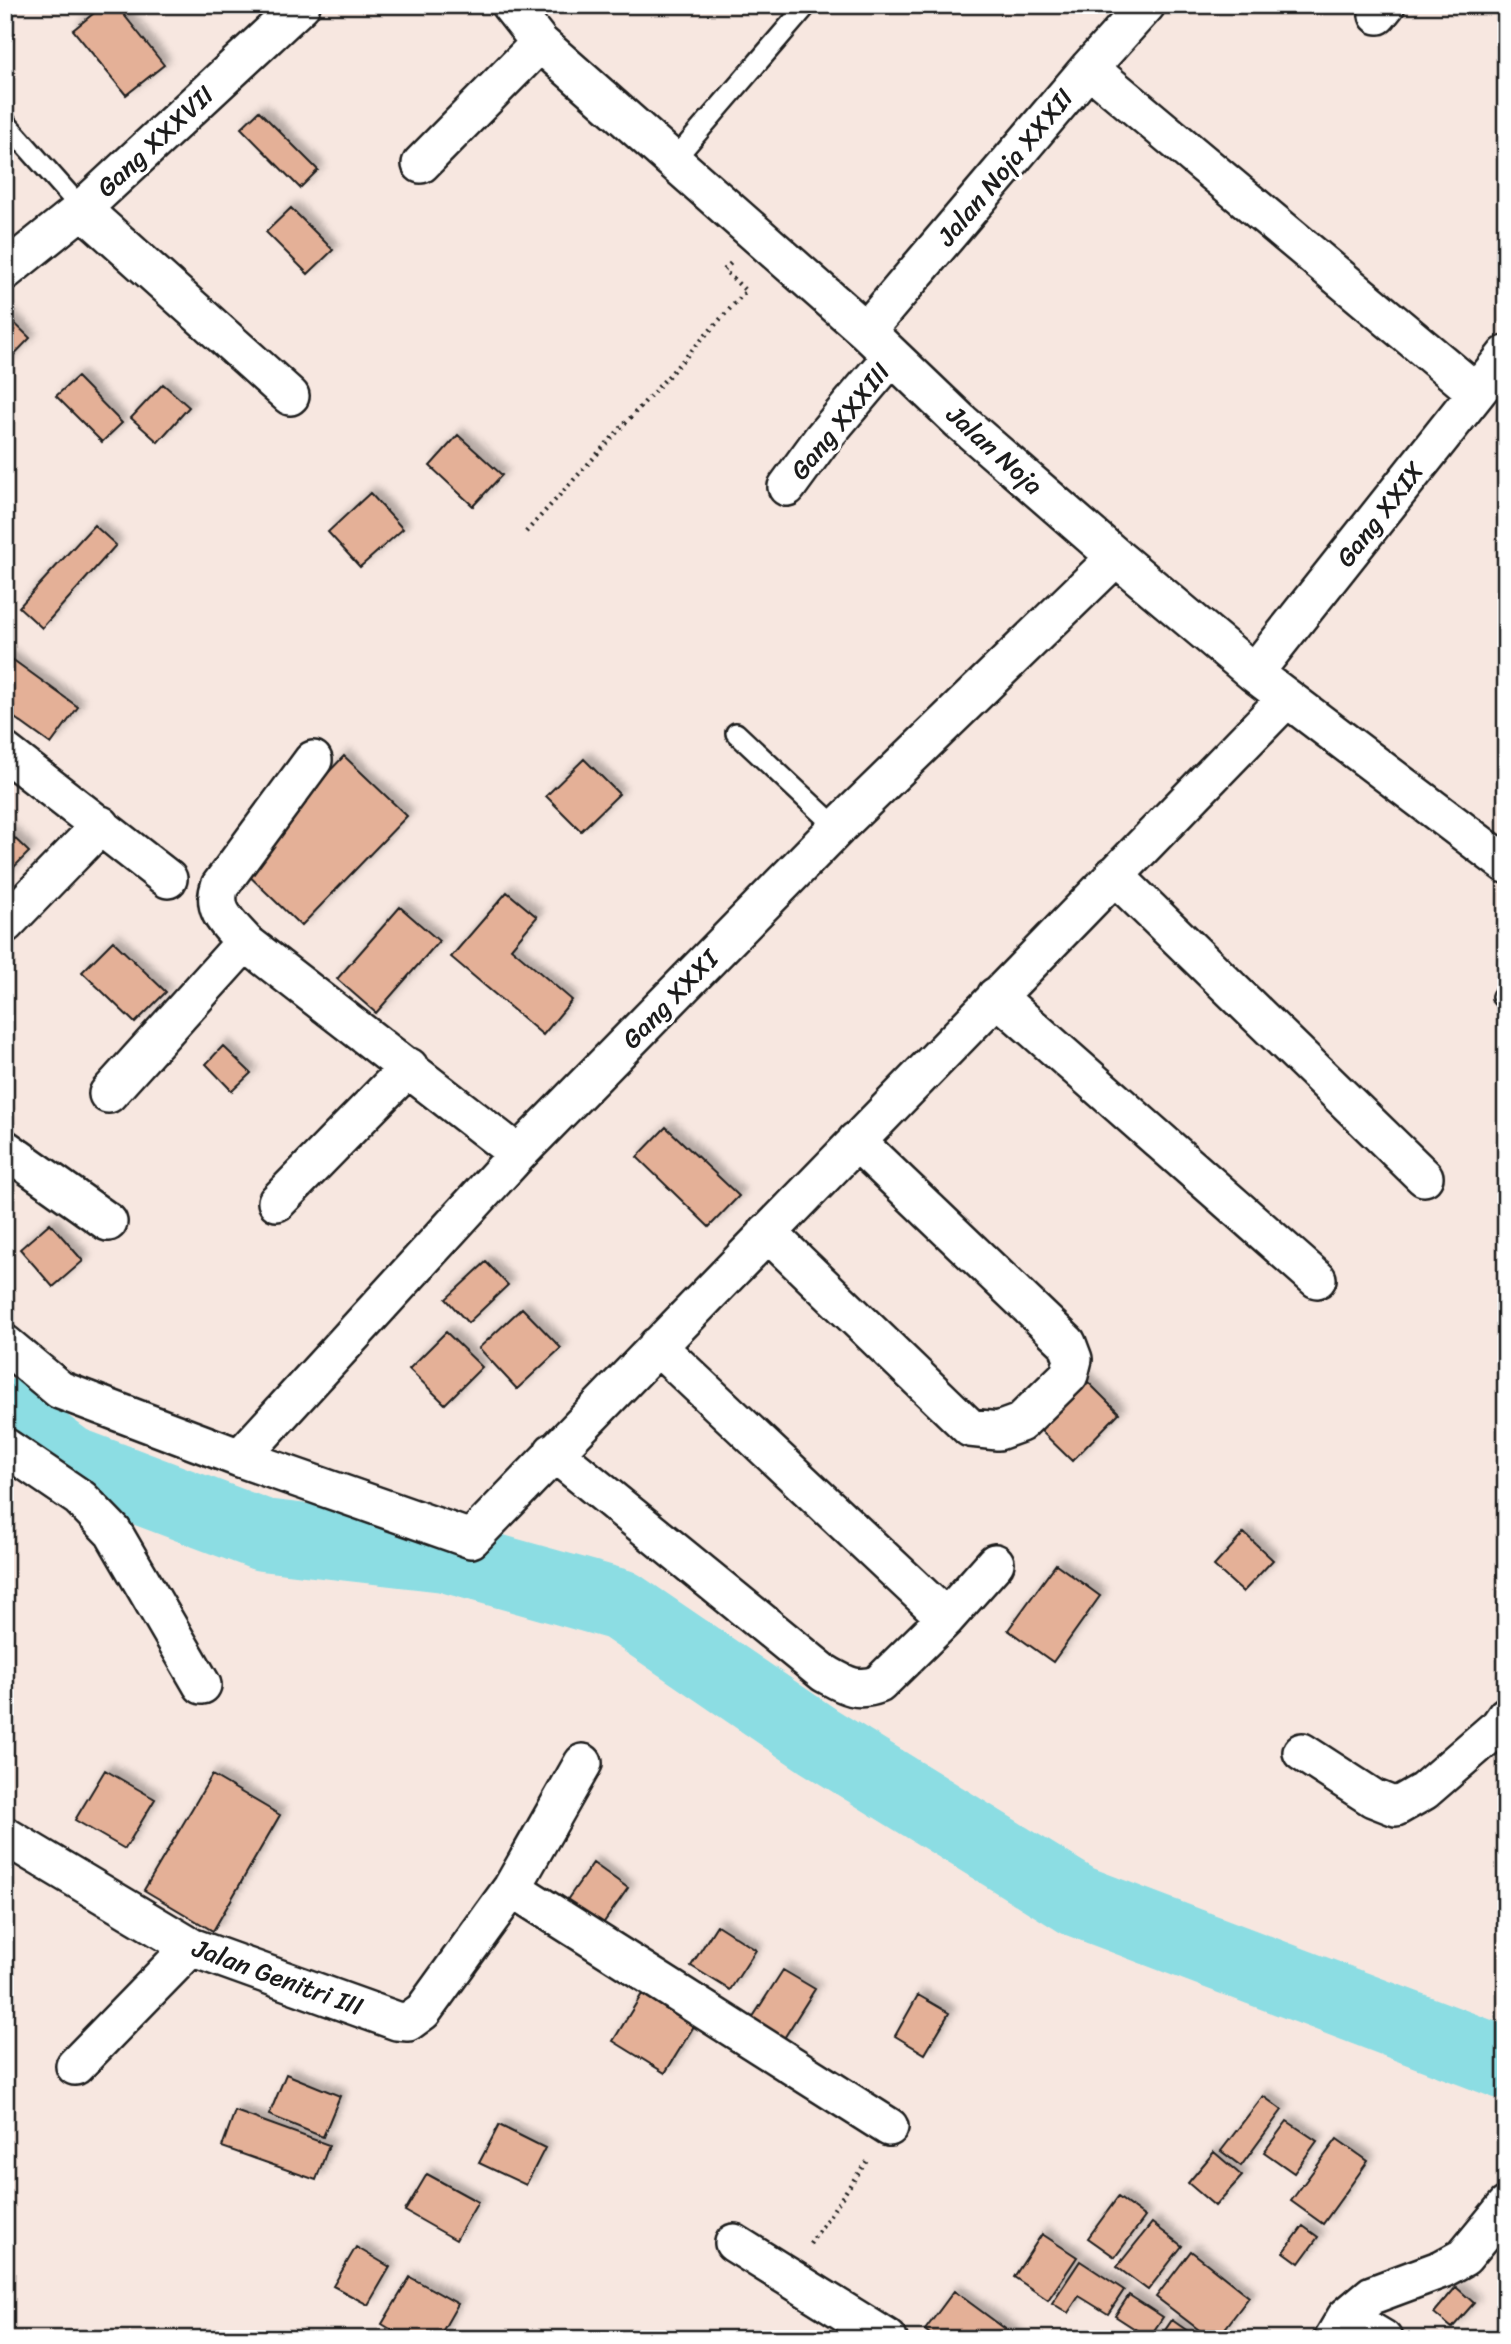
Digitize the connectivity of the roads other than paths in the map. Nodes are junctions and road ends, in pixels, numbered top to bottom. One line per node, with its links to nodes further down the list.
1 (301, 5): 10 (street, Gang XXXVII)
2 (510, 5): 5 (street, Jalan Noja)
3 (807, 5): 8 (lane)
4 (1146, 5): 6 (street, Jalan Noja XXXII)
5 (540, 43): 8 (street, Jalan Noja); 9 (street)
6 (1088, 68): 12 (street, Jalan Noja XXXII); 15 (street)
7 (5, 122): 10 (lane)
8 (674, 160): 12 (street, Jalan Noja)
9 (421, 164)
10 (82, 209): 11 (street, Gang XXXVII); 16 (street)
11 (5, 271)
12 (866, 331): 14 (street, Jalan Noja)
13 (1506, 355): 15 (street, Gang XXIX)
14 (892, 356): 17 (street, Gang XXXIII); 18 (street, Jalan Noja)
15 (1476, 392): 19 (street, Gang XXIX)
16 (290, 396)
17 (787, 486)
18 (1116, 557): 19 (street, Jalan Noja); 25 (street, Gang XXXI)
19 (1254, 673): 20 (street, Jalan Noja)
20 (1287, 698): 26 (street, Jalan Noja); 27 (street)
21 (736, 733): 25 (lane)
22 (5, 752): 24 (street)
23 (313, 760): 30 (street)
24 (101, 825): 28 (street); 29 (street)
25 (837, 828): 36 (street, Gang XXXI)
26 (1506, 864)
27 (1114, 875): 31 (street); 37 (street)
28 (168, 879)
29 (5, 924)
30 (245, 942): 32 (street); 33 (street)
31 (996, 996): 34 (street); 41 (street)
32 (409, 1067): 36 (street); 38 (street)
33 (107, 1094)
34 (856, 1141): 40 (street); 40 (street)
35 (5, 1149): 39 (street)
36 (518, 1154): 46 (street, Gang XXXI)
37 (1424, 1177)
38 (277, 1202)
39 (108, 1222)
40 (767, 1232): 43 (street)
41 (1317, 1279)
42 (5, 1345): 46 (street)
43 (657, 1346): 45 (street); 48 (street)
44 (5, 1447): 49 (street)
45 (553, 1452): 46 (street); 48 (street)
46 (240, 1458)
47 (995, 1563): 48 (street)
48 (946, 1618)
49 (202, 1685)
50 (1506, 1716): 51 (street)
51 (1302, 1752)
52 (583, 1763): 54 (street, Jalan Genitri III)
53 (5, 1836): 55 (street, Jalan Genitri III)
54 (512, 1888): 55 (street, Jalan Genitri III); 57 (street)
55 (191, 1947): 56 (street)
56 (75, 2066)
57 (889, 2127)
58 (1506, 2206): 60 (street)
59 (734, 2243): 61 (street)
60 (1340, 2328): 62 (street)
61 (888, 2339)
62 (1383, 2339)

